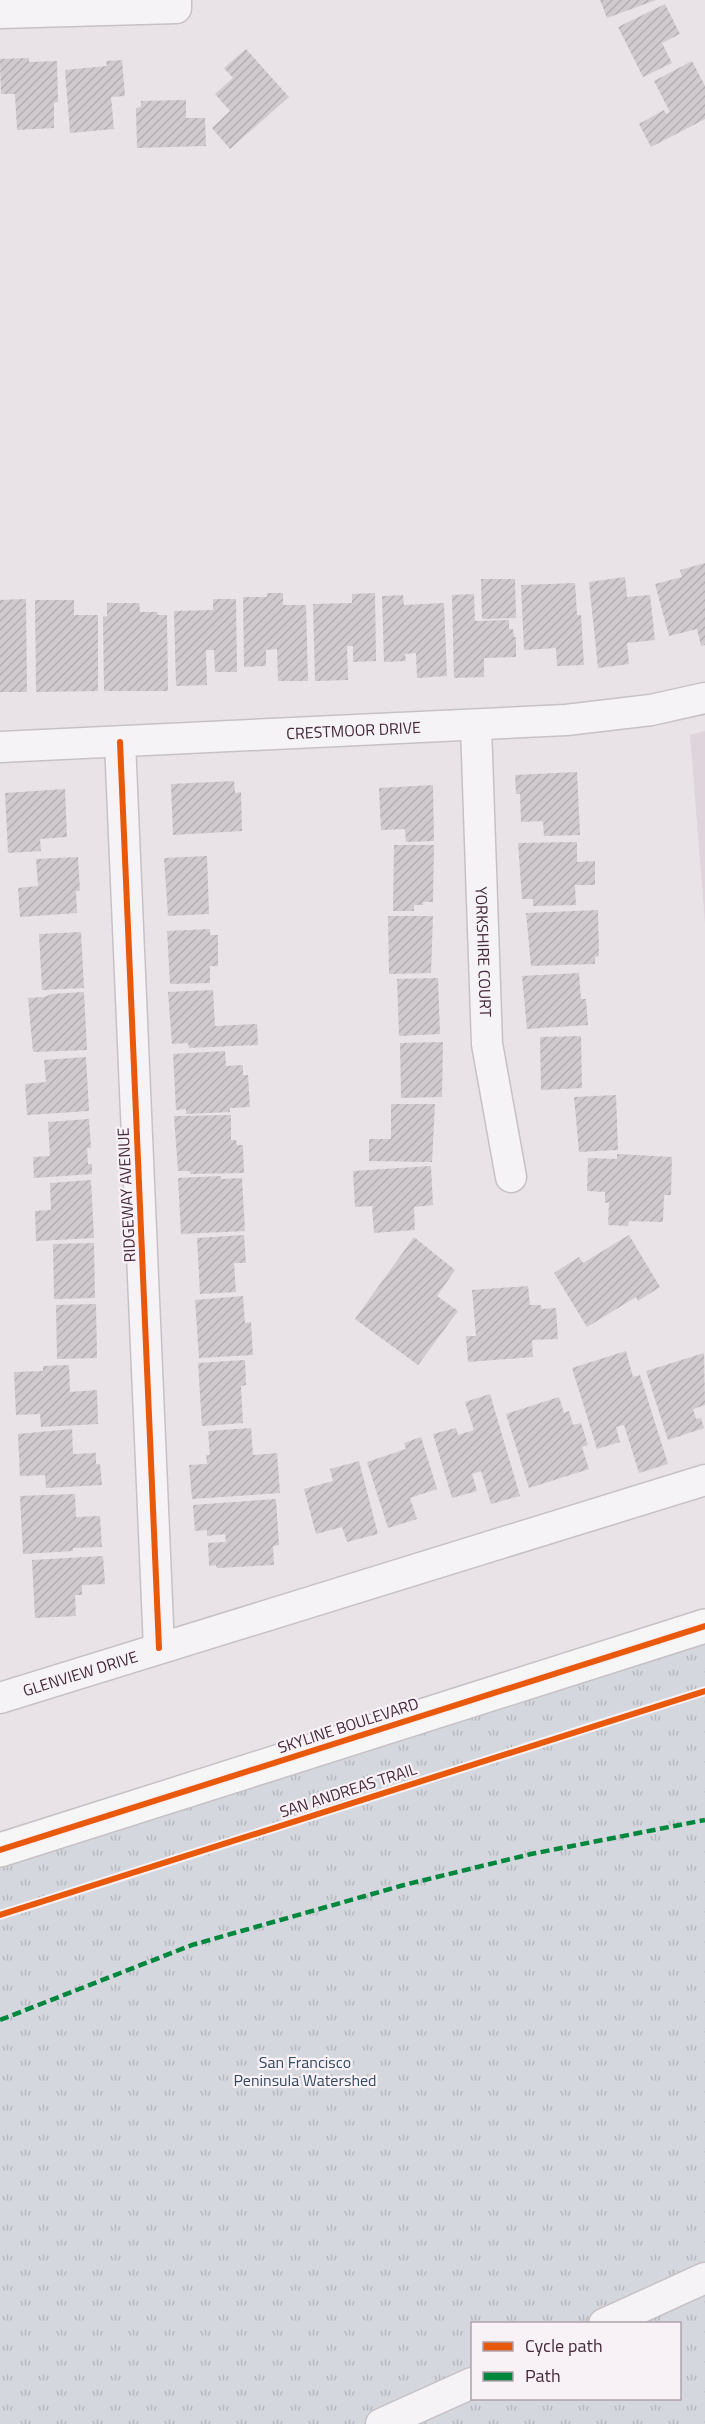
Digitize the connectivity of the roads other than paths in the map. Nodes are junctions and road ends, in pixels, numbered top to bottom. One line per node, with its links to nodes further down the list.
1 (176, 0): 2 (street)
2 (0, 13)
3 (705, 698): 4 (street, CRESTMOOR DRIVE)
4 (476, 726): 5 (street, CRESTMOOR DRIVE); 7 (street, YORKSHIRE COURT)
5 (120, 742): 6 (street, CRESTMOOR DRIVE); 10 (street, RIDGEWAY AVENUE)
6 (0, 747)
7 (511, 1177)
8 (705, 1479): 10 (street)
9 (705, 1626): 12 (main road, SKYLINE BOULEVARD)
10 (159, 1648): 11 (street, GLENVIEW DRIVE)
11 (0, 1698)
12 (0, 1850)
13 (705, 2278): 14 (street)
14 (608, 2322)
15 (471, 2383): 16 (street)
16 (381, 2424)

